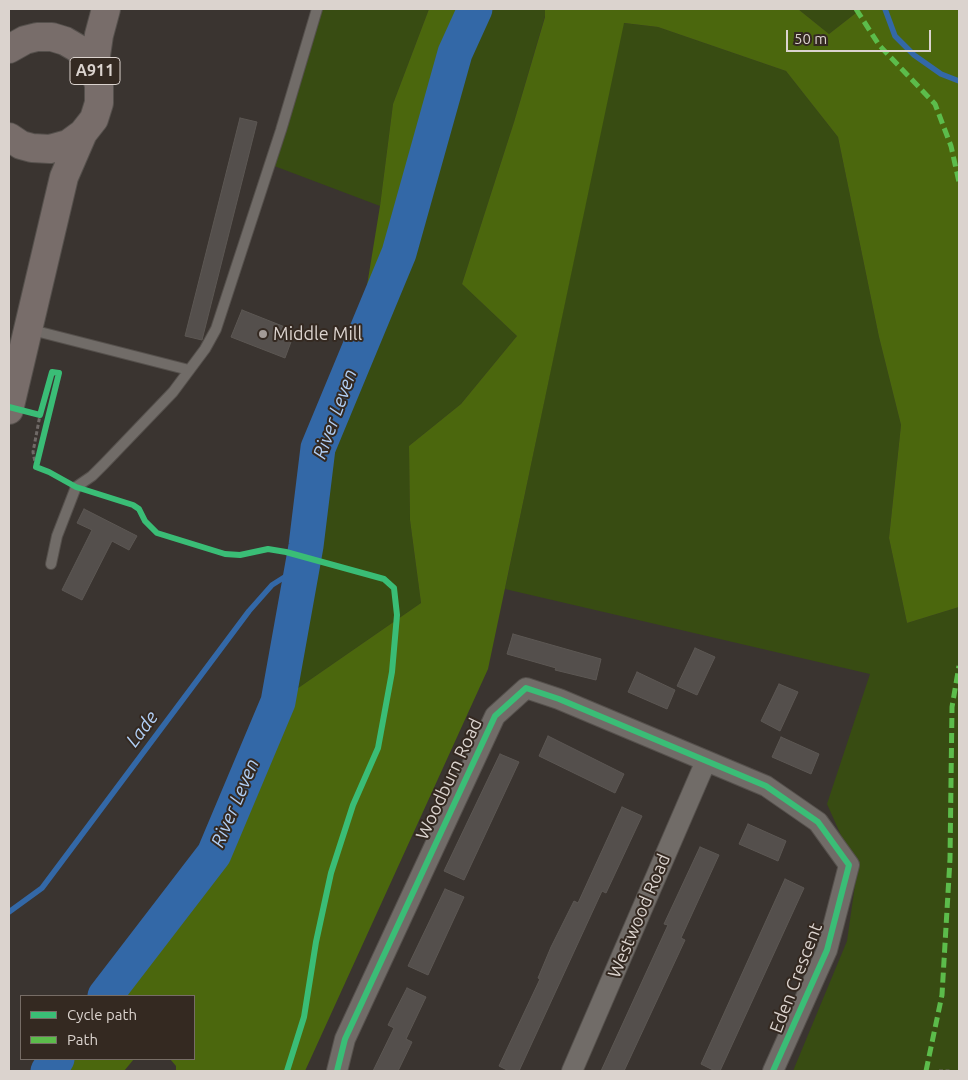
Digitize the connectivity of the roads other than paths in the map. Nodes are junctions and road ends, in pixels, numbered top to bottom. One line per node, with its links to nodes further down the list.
1 (101, 9): 4 (main road, A911)
2 (106, 9): 6 (main road, A911)
3 (317, 9): 11 (lane)
4 (52, 37): 5 (main road, A911); 6 (main road, A911)
5 (14, 41)
6 (94, 69): 7 (main road, A911)
7 (83, 133): 8 (main road, A911); 9 (main road, A911)
8 (15, 141): 9 (main road, A911)
9 (52, 225): 10 (main road, A911)
10 (27, 329): 11 (lane); 12 (main road, A911)
11 (189, 370): 13 (lane)
12 (21, 411)
13 (51, 564)
14 (706, 761): 15 (street, Woodburn Road); 16 (street, Westwood Road); 17 (street, Eden Crescent)
15 (337, 1071)
16 (572, 1071)
17 (773, 1071)

